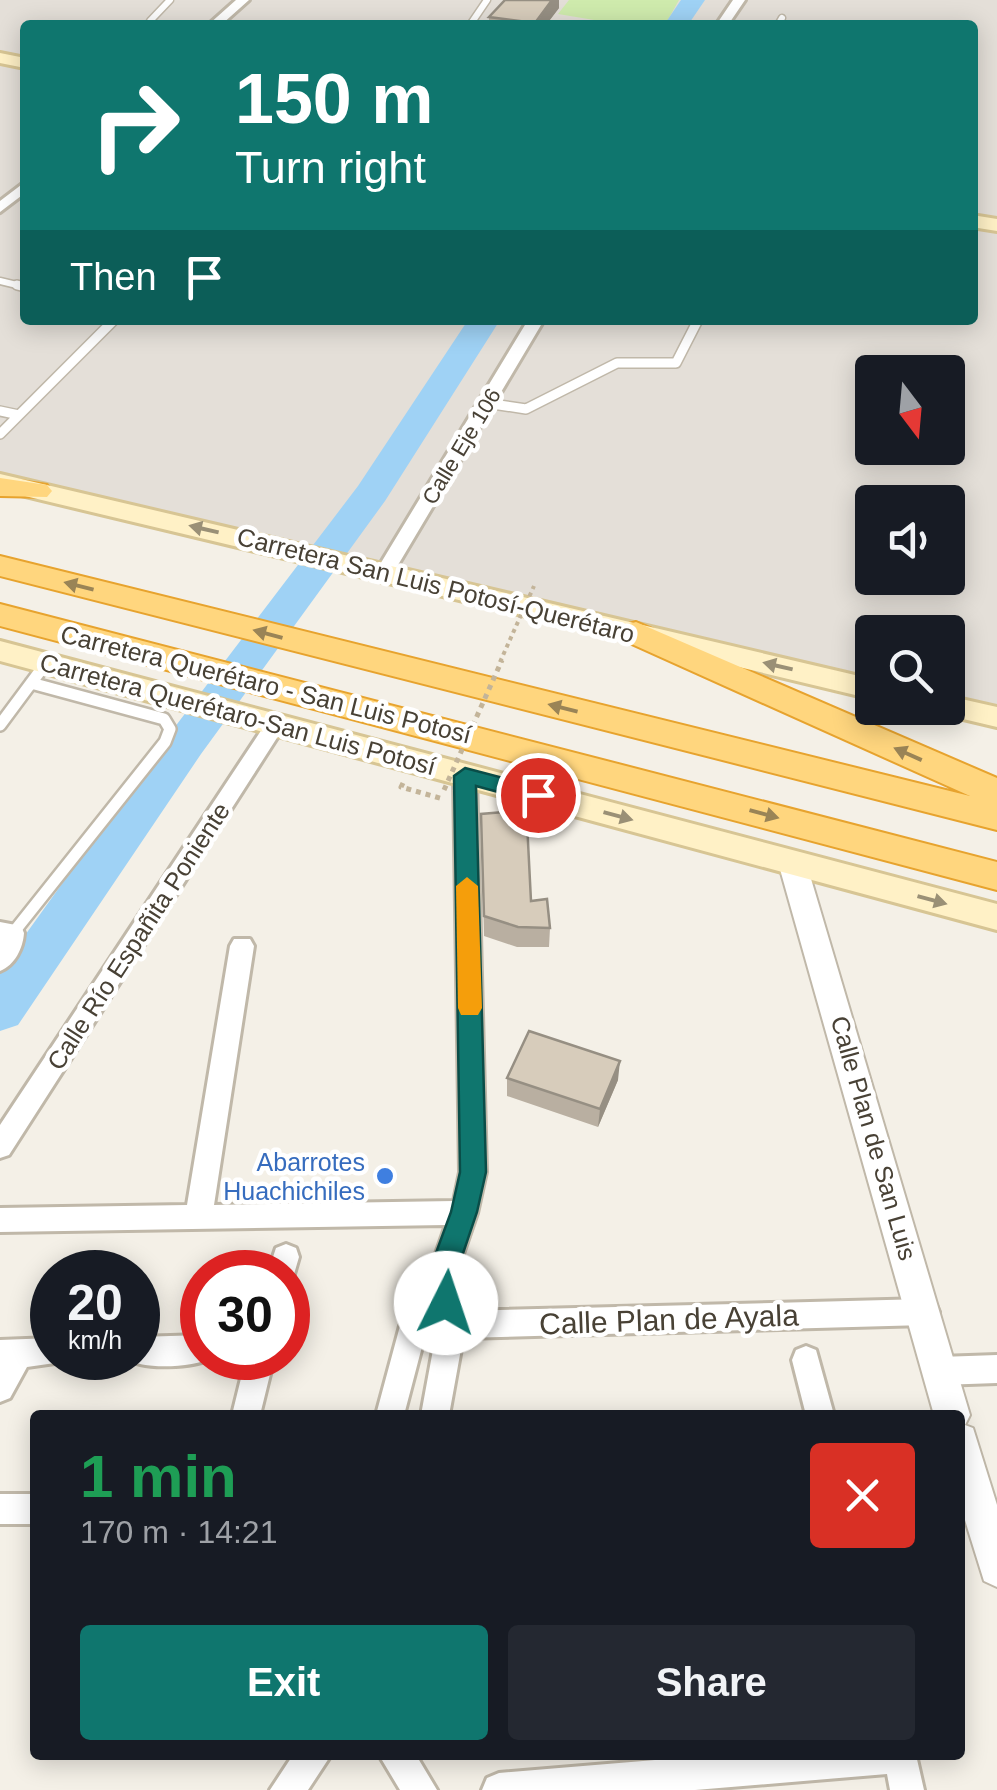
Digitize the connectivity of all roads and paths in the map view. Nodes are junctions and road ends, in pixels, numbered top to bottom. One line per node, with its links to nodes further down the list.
1 (170, 0): 3 (lane)
2 (243, 0): 4 (street)
3 (151, 20)
4 (220, 20)
5 (20, 190): 6 (street)
6 (0, 208)
7 (109, 325): 12 (lane)
8 (533, 325): 10 (street, Calle Eje 106)
9 (695, 325): 10 (lane)
10 (486, 403): 17 (street, Calle Eje 106)
11 (0, 411): 12 (lane)
12 (18, 415): 13 (lane)
13 (0, 434)
14 (0, 485): 15 (highway)
15 (37, 491): 17 (main road, Carretera San Luis Potosí-Querétaro, one-way to 15)
16 (0, 566): 30 (highway, Carretera Querétaro - San Luis Potosí, one-way to 16)
17 (385, 571): 20 (main road, Carretera San Luis Potosí-Querétaro)
18 (534, 586): 28 (path, bridge)
19 (0, 615): 32 (highway, Carretera Querétaro - San Luis Potosí, one-way to 32)
20 (636, 634): 23 (main road, Carretera San Luis Potosí-Querétaro, one-way to 20); 29 (highway, one-way to 20)
21 (0, 651): 22 (main road, Carretera Querétaro-San Luis Potosí)
22 (39, 673): 26 (main road, Carretera Querétaro-San Luis Potosí); 27 (lane); 34 (lane)
23 (855, 684)
24 (965, 710): 25 (main road)
25 (997, 718)
26 (264, 722): 28 (main road, Carretera Querétaro-San Luis Potosí); 37 (street, Calle Río Españita Poniente)
27 (0, 725)
28 (454, 783): 31 (main road, Carretera Querétaro-San Luis Potosí, one-way to 31); 38 (street)
29 (997, 794)
30 (997, 816)
31 (792, 862): 33 (main road, Carretera Querétaro-San Luis Potosí, one-way to 33); 42 (street, Calle Plan de San Luis)
32 (997, 876)
33 (997, 917)
34 (6, 932): 36 (street)
35 (242, 946): 39 (street)
36 (0, 962)
37 (0, 1147)
38 (464, 1212): 39 (street); 41 (street)
39 (199, 1216): 40 (street)
40 (0, 1220)
41 (440, 1280): 43 (street); 44 (street)
42 (925, 1312): 44 (street, Calle Plan de Ayala); 48 (street, Calle Plan de San Luis)
43 (414, 1326): 44 (street, Calle Plan de Ayala); 52 (street)
44 (451, 1326): 53 (street)
45 (10, 1354): 50 (street)
46 (806, 1360): 54 (street)
47 (997, 1369): 48 (street)
48 (940, 1371): 55 (street, Calle Plan de San Luis)
49 (255, 1380): 51 (street)
50 (0, 1388)
51 (247, 1410)
52 (391, 1410)
53 (436, 1410)
54 (819, 1410)
55 (951, 1410)
56 (965, 1458): 59 (street)
57 (30, 1508): 58 (street)
58 (0, 1509)
59 (997, 1568)
60 (310, 1760): 64 (street)
61 (399, 1760): 65 (street)
62 (842, 1760): 66 (street)
63 (900, 1760): 67 (street)
64 (287, 1790)
65 (420, 1790)
66 (499, 1790)
67 (907, 1790)

